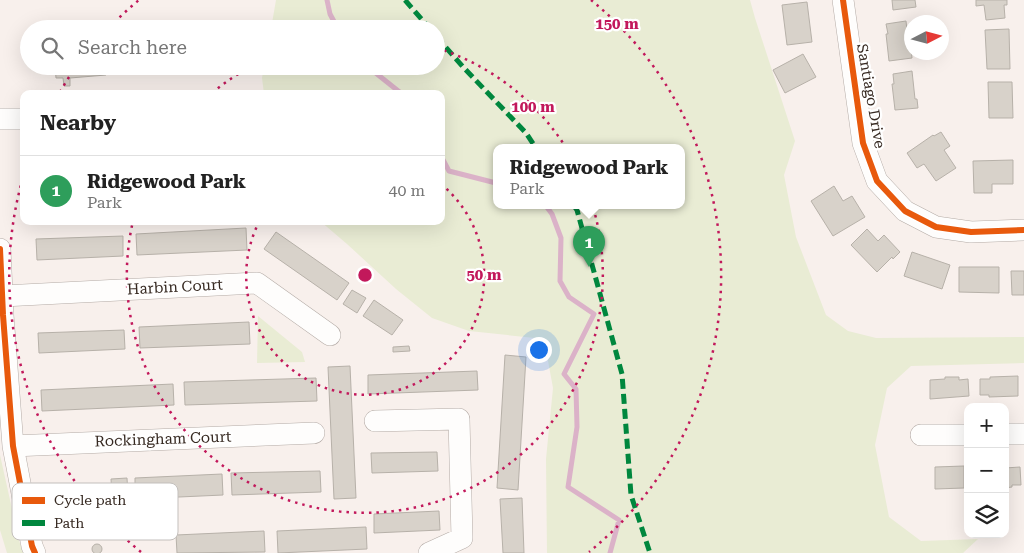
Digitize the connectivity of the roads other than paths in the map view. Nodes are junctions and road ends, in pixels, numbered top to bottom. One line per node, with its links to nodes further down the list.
1 (843, 0): 4 (street, Santiago Drive)
2 (0, 119): 3 (street)
3 (20, 119)
4 (1024, 230)
5 (0, 249): 6 (street)
6 (3, 296): 7 (street, Harbin Court); 14 (street)
7 (330, 335)
8 (375, 421): 18 (street)
9 (314, 433): 14 (street, Rockingham Court)
10 (1009, 434): 11 (street)
11 (1024, 434)
12 (920, 435): 13 (street)
13 (964, 435)
14 (13, 446): 15 (street)
15 (20, 483)
16 (31, 540): 17 (street)
17 (35, 553)
18 (429, 553)

